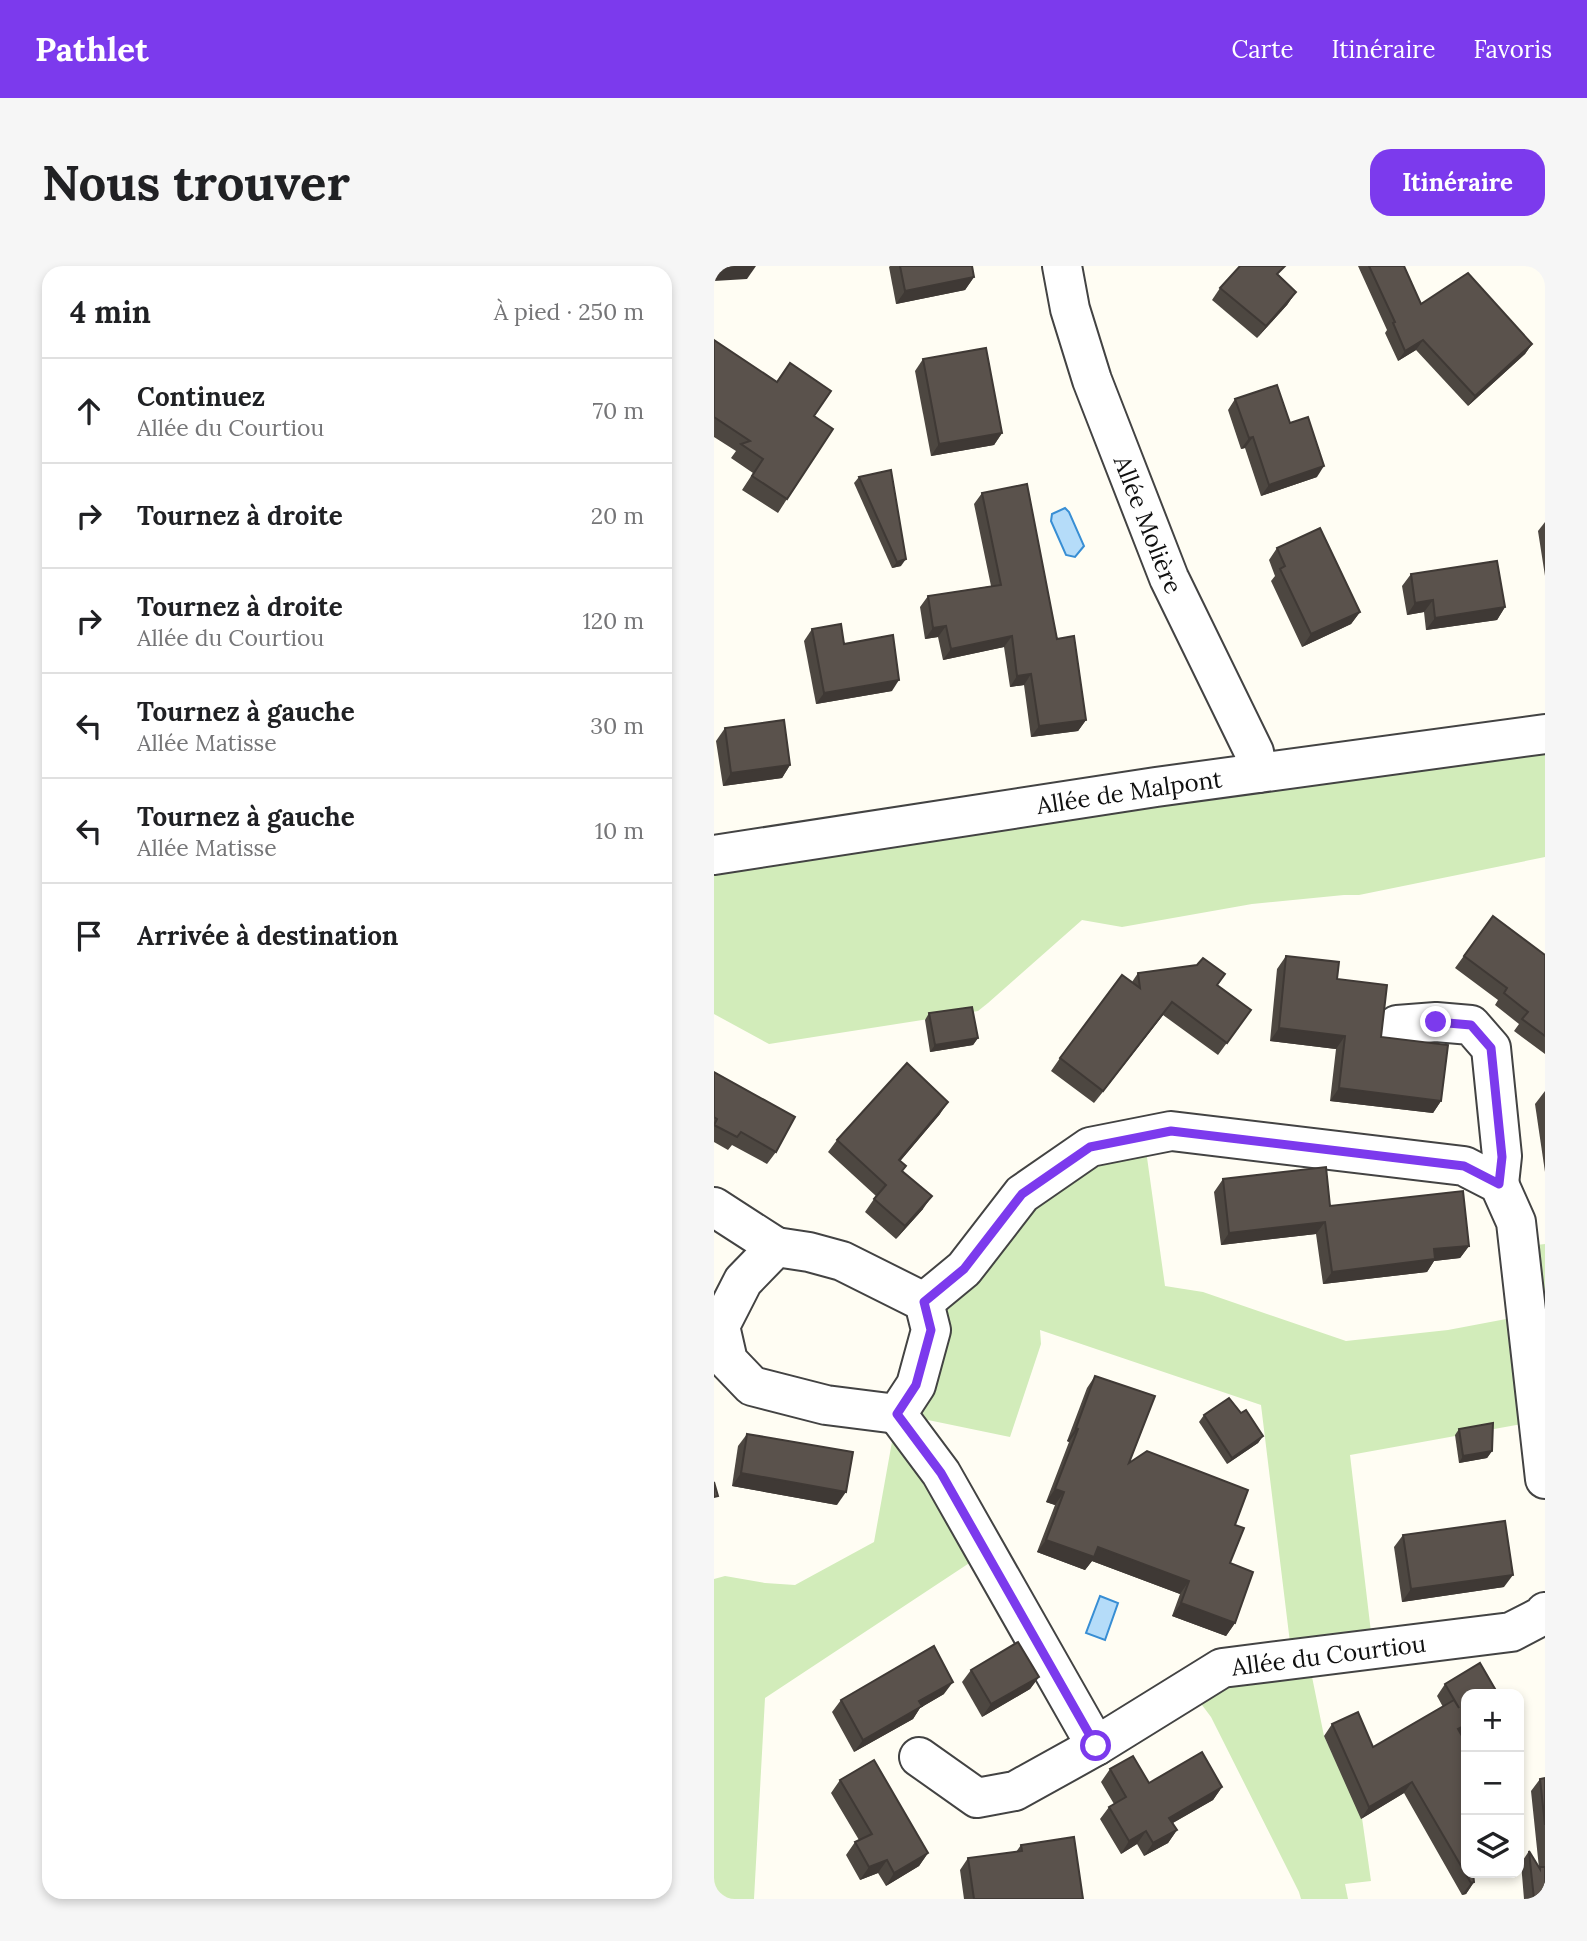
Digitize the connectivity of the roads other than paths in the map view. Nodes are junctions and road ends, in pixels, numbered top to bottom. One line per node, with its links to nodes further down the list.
1 (1062, 266): 3 (street, Allée Molière)
2 (1545, 734): 3 (street, Allée de Malpont)
3 (1258, 774): 4 (street, Allée de Malpont)
4 (714, 855)
5 (1397, 1025): 6 (street)
6 (1499, 1184): 9 (street); 12 (street)
7 (714, 1207): 8 (street)
8 (776, 1247): 9 (street); 10 (street)
9 (924, 1302): 11 (street)
10 (721, 1364): 11 (street)
11 (897, 1414): 14 (street)
12 (1545, 1479)
13 (1545, 1612): 14 (street, Allée du Courtiou)
14 (1096, 1746): 15 (street, Allée du Courtiou)
15 (919, 1757)

